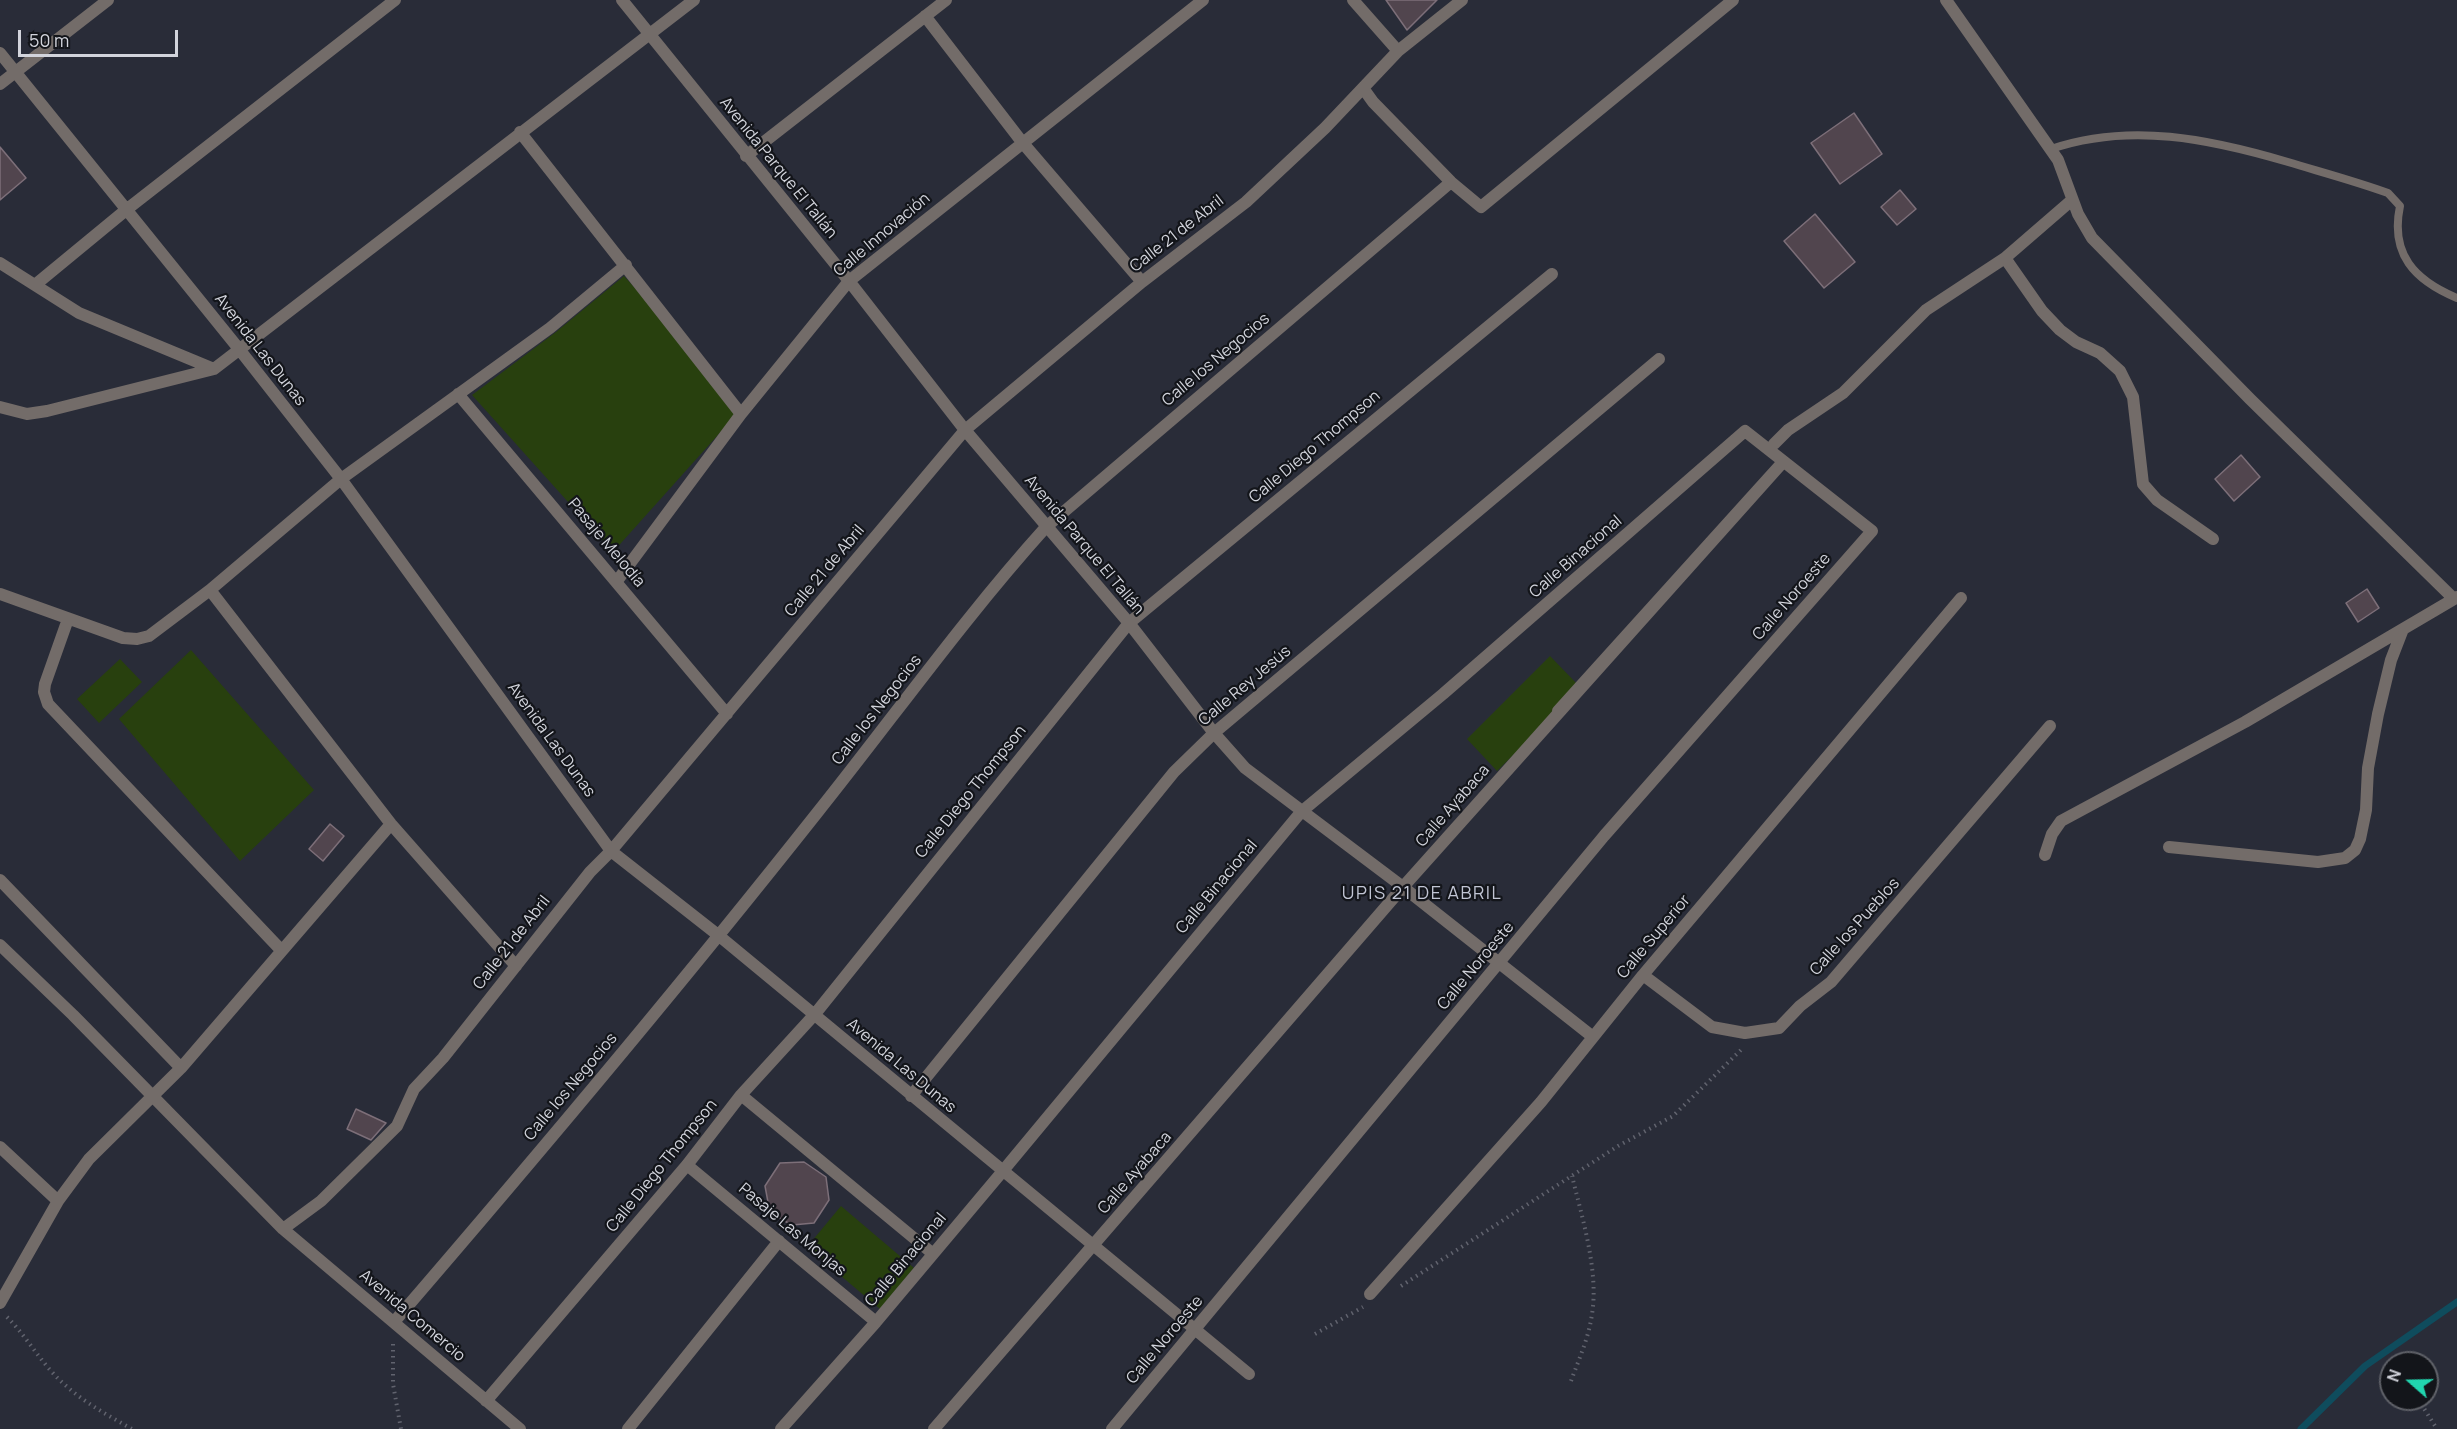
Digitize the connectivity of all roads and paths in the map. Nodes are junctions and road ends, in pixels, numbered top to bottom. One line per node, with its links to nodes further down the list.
1 (108, 0): 15 (street)
2 (395, 0): 24 (street)
3 (622, 0): 12 (street, Avenida Parque El Tallán)
4 (694, 0): 12 (street)
5 (946, 0): 11 (street)
6 (1203, 0): 19 (street, Calle Innovación)
7 (1353, 0): 13 (street)
8 (1462, 0): 13 (street, Calle 21 de Abril)
9 (1733, 0): 22 (street)
10 (1946, 0): 20 (street)
11 (925, 16): 19 (street); 21 (street)
12 (650, 36): 18 (street); 21 (street, Avenida Parque El Tallán)
13 (1398, 51): 17 (street, Calle 21 de Abril)
14 (0, 53): 15 (street, Avenida Las Dunas)
15 (15, 72): 16 (street); 24 (street, Avenida Las Dunas)
16 (0, 84)
17 (1363, 88): 22 (street); 30 (street, Calle 21 de Abril)
18 (520, 132): 27 (street); 33 (street)
19 (1022, 142): 29 (street, Calle Innovación); 30 (street)
20 (2051, 149): 23 (street); 32 (lane)
21 (746, 156): 29 (street, Avenida Parque El Tallán)
22 (1450, 182): 43 (street, Calle los Negocios)
23 (2072, 200): 25 (street); 49 (street)
24 (126, 210): 31 (street); 33 (street, Avenida Las Dunas)
25 (2005, 258): 40 (street); 44 (street)
26 (0, 263): 31 (street)
27 (626, 265): 36 (street); 38 (street)
28 (1552, 274): 51 (street, Calle Diego Thompson)
29 (849, 281): 38 (street, Calle Innovación); 39 (street, Avenida Parque El Tallán)
30 (1142, 282): 39 (street, Calle 21 de Abril)
31 (35, 285): 35 (street)
32 (2457, 298)
33 (239, 349): 35 (street); 42 (street, Avenida Las Dunas)
34 (1659, 358): 56 (street, Calle Rey Jesús)
35 (214, 369): 37 (street)
36 (458, 394): 42 (street); 45 (street, Pasaje Melodía)
37 (0, 407)
38 (741, 414): 45 (street, Calle Innovación)
39 (965, 430): 43 (street, Avenida Parque El Tallán); 54 (street, Calle 21 de Abril)
40 (1774, 444)
41 (1783, 462): 53 (street); 57 (street, Calle Binacional); 63 (street, Calle Ayabaca); 67 (street, Calle Noroeste)
42 (340, 479): 46 (street); 60 (street, Avenida Las Dunas)
43 (1047, 527): 51 (street, Avenida Parque El Tallán); 64 (street, Calle los Negocios)
44 (2213, 538)
45 (617, 581): 54 (street, Pasaje Melodía)
46 (210, 590): 50 (street); 58 (street)
47 (0, 594): 50 (street)
48 (1961, 598): 69 (street, Calle Superior)
49 (2455, 598): 52 (street)
50 (68, 619): 66 (street)
51 (1129, 623): 56 (street, Avenida Parque El Tallán); 70 (street, Calle Diego Thompson)
52 (2403, 629): 59 (street); 61 (street)
53 (1558, 711)
54 (727, 714): 60 (street, Calle 21 de Abril)
55 (2050, 726): 71 (street, Calle los Pueblos)
56 (1214, 733): 57 (street, Avenida Parque El Tallán); 76 (street, Calle Rey Jesús)
57 (1301, 812): 63 (street, Avenida Parque El Tallán); 79 (street, Calle Binacional)
58 (391, 824): 66 (street); 68 (street)
59 (2169, 847)
60 (611, 851): 64 (street, Avenida Las Dunas); 68 (street, Calle 21 de Abril)
61 (2045, 855)
62 (0, 880): 73 (street)
63 (1403, 888): 67 (street, Avenida Parque El Tallán); 84 (street, Calle Ayabaca)
64 (718, 935): 70 (street, Avenida Las Dunas); 90 (street, Calle los Negocios)
65 (0, 945): 74 (street, Avenida Comercio)
66 (281, 950): 73 (street)
67 (1500, 963): 72 (street, Avenida Parque El Tallán); 92 (street, Calle Noroeste)
68 (516, 966): 82 (street, Calle 21 de Abril)
69 (1644, 975): 71 (street, Calle los Pueblos); 72 (street, Calle Superior)
70 (815, 1014): 75 (street, Calle Diego Thompson); 76 (street, Avenida Las Dunas)
71 (1761, 1031): 80 (path)
72 (1593, 1037): 87 (street, Calle Superior)
73 (181, 1068): 74 (street)
74 (154, 1095): 81 (street); 82 (street, Avenida Comercio)
75 (741, 1095): 78 (street, Calle Diego Thompson); 85 (street)
76 (911, 1096): 79 (street, Avenida Las Dunas)
77 (0, 1146): 81 (street)
78 (687, 1165): 83 (street, Pasaje Las Monjas); 96 (street, Calle Diego Thompson)
79 (1002, 1172): 84 (street, Avenida Las Dunas); 85 (street, Calle Binacional)
80 (1572, 1176): 86 (path); 95 (path)
81 (58, 1201): 88 (street)
82 (283, 1229): 90 (street, Avenida Comercio)
83 (779, 1241): 91 (street, Pasaje Las Monjas); 101 (street)
84 (1092, 1247): 92 (street, Avenida Las Dunas); 103 (street, Calle Ayabaca)
85 (932, 1253): 91 (street, Calle Binacional)
86 (1398, 1288)
87 (1370, 1299): 93 (path)
88 (0, 1303)
89 (0, 1310): 98 (path)
90 (394, 1322): 96 (street, Avenida Comercio); 99 (path)
91 (876, 1322): 102 (street, Calle Binacional)
92 (1194, 1330): 94 (street, Avenida Las Dunas); 104 (street, Calle Noroeste)
93 (1315, 1334)
94 (1249, 1374)
95 (1571, 1381)
96 (486, 1401): 100 (street, Avenida Comercio)
97 (2426, 1411): 105 (path)
98 (132, 1429)
99 (401, 1429)
100 (520, 1429)
101 (628, 1429)
102 (781, 1429)
103 (934, 1429)
104 (1112, 1429)
105 (2437, 1429)

